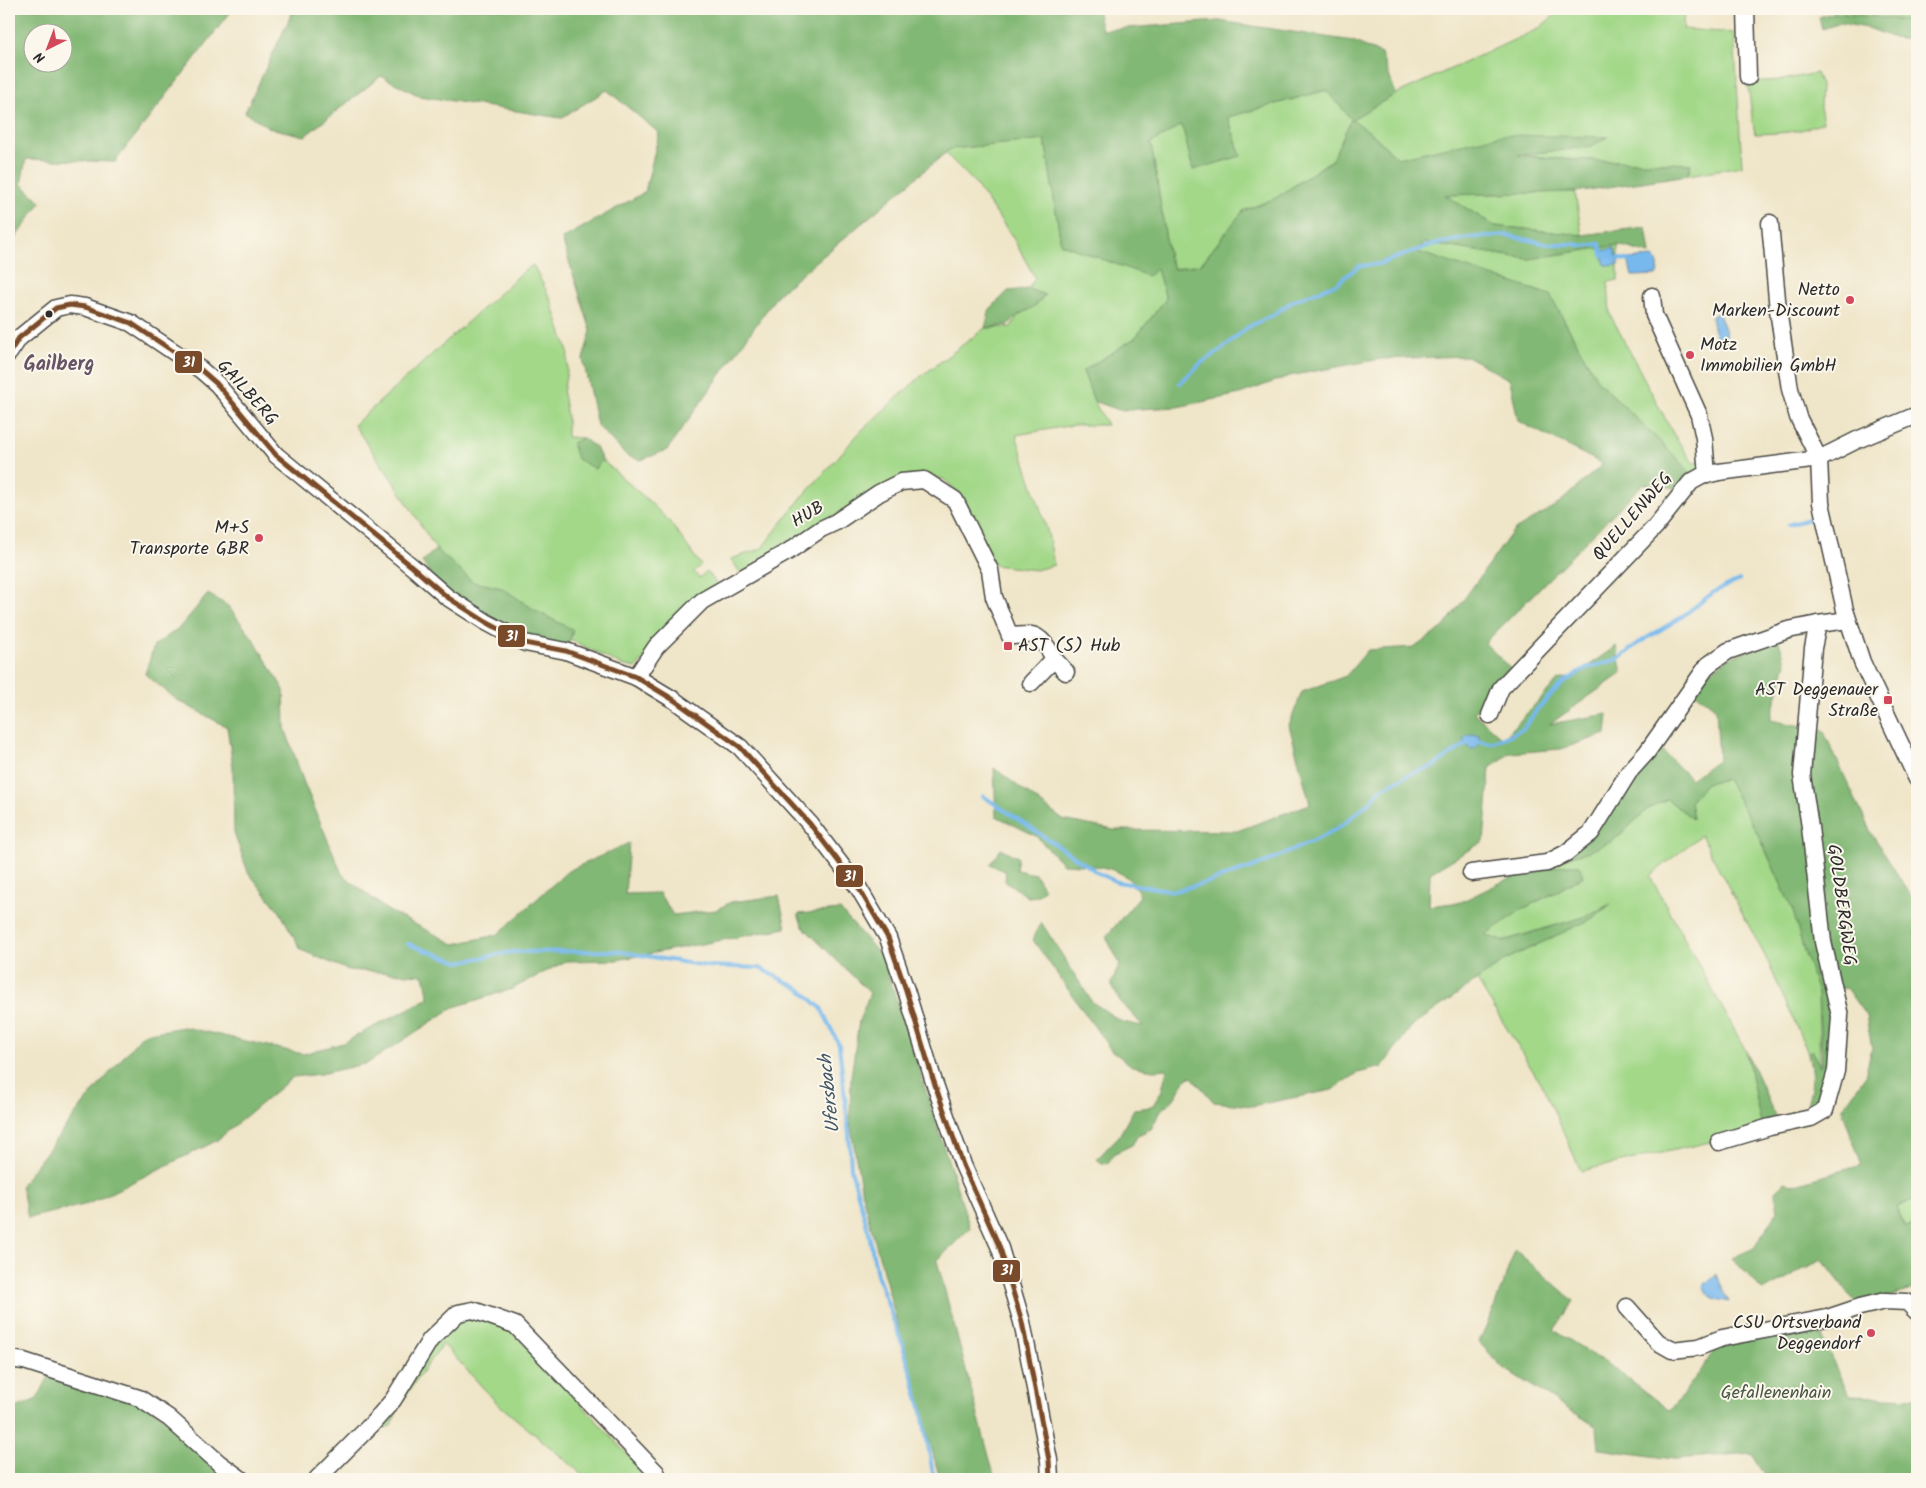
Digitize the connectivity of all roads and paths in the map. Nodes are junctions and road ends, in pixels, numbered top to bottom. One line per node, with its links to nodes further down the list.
1 (1746, 9): 2 (street)
2 (1748, 76)
3 (1770, 224): 7 (street)
4 (1652, 296): 8 (street)
5 (9, 353): 13 (street, GAILBERG)
6 (1917, 415): 7 (street, QUELLENWEG)
7 (1819, 460): 8 (street, QUELLENWEG); 9 (street)
8 (1706, 475): 15 (street, QUELLENWEG)
9 (1848, 620): 10 (street); 16 (street)
10 (1818, 624): 17 (street); 18 (street, GOLDBERGWEG)
11 (1054, 658): 12 (street); 13 (street, HUB); 14 (street)
12 (1066, 672)
13 (636, 676): 25 (street, GAILBERG)
14 (1031, 683)
15 (1490, 715)
16 (1917, 779)
17 (1471, 873)
18 (1719, 1142)
19 (1627, 1307): 20 (street)
20 (1917, 1312)
21 (9, 1359): 22 (street)
22 (241, 1479)
23 (317, 1479): 24 (street)
24 (659, 1479)
25 (1050, 1479)

